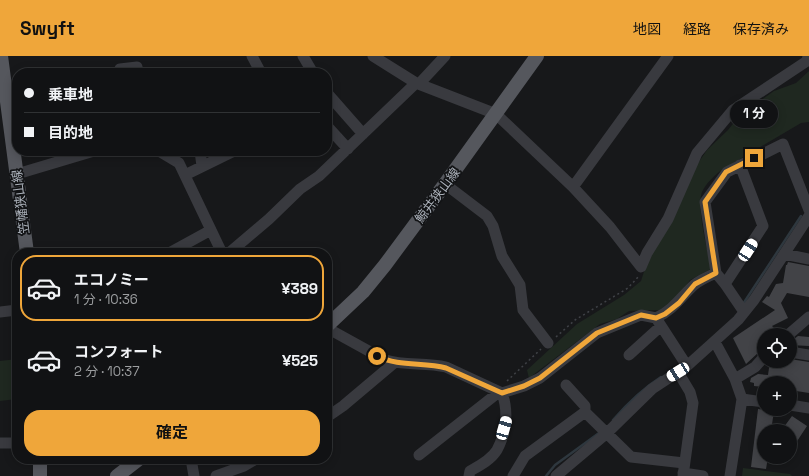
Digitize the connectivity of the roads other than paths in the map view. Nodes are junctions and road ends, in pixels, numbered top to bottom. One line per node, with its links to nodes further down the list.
1 (2, 56): 13 (main road, 笠幡狭山線)
2 (252, 56): 9 (street)
3 (303, 56): 10 (street)
4 (373, 56): 11 (street)
5 (445, 56): 11 (street)
6 (537, 56): 14 (main road, 鯨井狭山線)
7 (668, 56): 28 (street)
8 (805, 58): 28 (street)
9 (259, 68)
10 (311, 68)
11 (418, 83): 14 (street); 16 (street)
12 (332, 99): 16 (street)
13 (12, 110)
14 (496, 114): 27 (main road, 鯨井狭山線); 28 (street)
15 (332, 131): 17 (street)
16 (363, 134): 17 (street)
17 (348, 149): 35 (street)
18 (16, 156): 25 (main road, 笠幡狭山線)
19 (68, 156): 25 (street)
20 (167, 156): 26 (street)
21 (201, 156): 24 (street)
22 (223, 156): 24 (street)
23 (740, 165): 29 (street); 38 (street); 39 (street)
24 (202, 166): 26 (street)
25 (17, 174): 32 (main road, 笠幡狭山線)
26 (185, 174): 31 (street)
27 (445, 184): 44 (main road, 鯨井狭山線); 49 (street)
28 (573, 187)
29 (809, 210)
30 (809, 216): 36 (street)
31 (211, 230): 33 (street); 34 (street)
32 (26, 248)
33 (178, 248)
34 (220, 248)
35 (235, 248)
36 (784, 254): 37 (street); 42 (street)
37 (809, 259)
38 (716, 273): 39 (street); 45 (street)
39 (725, 284): 42 (street)
40 (12, 311): 41 (street)
41 (0, 312)
42 (744, 312): 48 (street)
43 (809, 317): 46 (street)
44 (332, 322)
45 (659, 322): 51 (street); 55 (street); 58 (street)
46 (796, 328)
47 (332, 330): 53 (street)
48 (715, 342): 55 (street); 56 (street)
49 (548, 343)
50 (797, 353): 52 (street)
51 (629, 355)
52 (809, 355)
53 (394, 363): 58 (street); 64 (street)
54 (757, 365): 56 (street)
55 (683, 369): 65 (street); 73 (street)
56 (734, 379): 59 (street)
57 (566, 385): 63 (street)
58 (501, 392): 68 (street); 78 (street)
59 (742, 399): 60 (street); 82 (street)
60 (757, 401)
61 (797, 406): 62 (street)
62 (809, 408)
63 (585, 412): 65 (street); 79 (street)
64 (332, 414)
65 (607, 433): 73 (street); 80 (street)
66 (0, 443): 67 (street)
67 (12, 443)
68 (419, 455)
69 (40, 464): 74 (main road)
70 (133, 464): 75 (main road)
71 (192, 464): 76 (street)
72 (247, 464): 77 (street)
73 (683, 471): 81 (street)
74 (40, 476)
75 (118, 476)
76 (194, 476)
77 (216, 476)
78 (469, 476)
79 (514, 476)
80 (556, 476)
81 (703, 476)
82 (730, 476)

